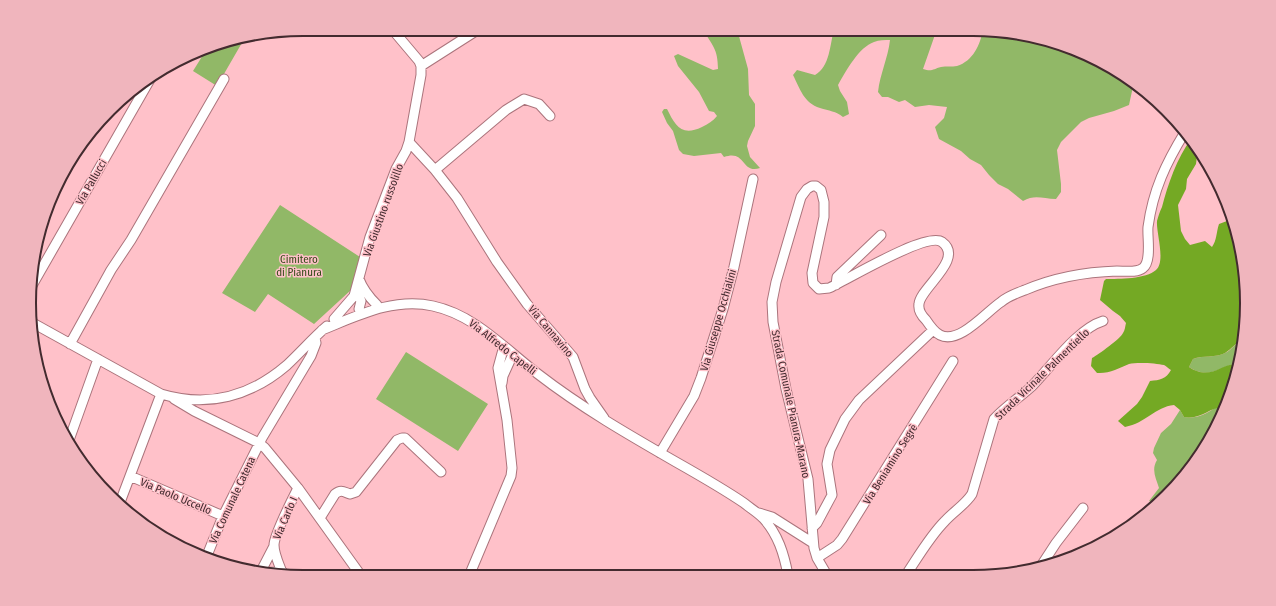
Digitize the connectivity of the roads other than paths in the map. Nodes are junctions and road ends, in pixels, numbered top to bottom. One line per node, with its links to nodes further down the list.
1 (398, 36): 3 (street)
2 (468, 36): 3 (street)
3 (421, 66): 8 (street, Via Giustino russolillo)
4 (224, 79): 23 (street)
5 (146, 87): 12 (street, Via Pallucci)
6 (550, 116): 9 (street)
7 (1182, 137): 14 (street, Strada Comunale Pianura-Marano)
8 (409, 142): 9 (street, Via Cannavino); 13 (street, Via Giustino russolillo)
9 (435, 170): 33 (street, Via Cannavino)
10 (753, 179): 36 (street, Via Giuseppe Occhialini)
11 (881, 235): 14 (street)
12 (38, 276)
13 (359, 279): 15 (street, Via Giustino russolillo); 16 (street)
14 (836, 285): 45 (street, Strada Comunale Pianura-Marano)
15 (355, 295): 17 (street); 18 (street)
16 (378, 307): 17 (street, Via Alfredo Capelli); 18 (street, Via Alfredo Capelli); 24 (street, Via Alfredo Capelli)
17 (359, 309): 18 (street, Via Alfredo Capelli)
18 (336, 321): 22 (street, Via Alfredo Capelli)
19 (1103, 321): 57 (street, Strada Vicinale Palmentiello)
20 (37, 326): 23 (street)
21 (931, 332): 45 (street)
22 (315, 338): 31 (street, Via Alfredo Capelli); 35 (street, Via Comunale Catena)
23 (70, 344): 26 (street)
24 (504, 346): 25 (street, Via Alfredo Capelli); 28 (street)
25 (513, 354): 28 (street); 33 (street, Via Alfredo Capelli)
26 (98, 359): 29 (street); 34 (street)
27 (953, 361): 49 (street, Via Beniamino Segrè)
28 (502, 384): 54 (street)
29 (162, 394): 30 (street); 38 (street)
30 (173, 398): 31 (street); 32 (street)
31 (191, 400): 32 (street)
32 (194, 411): 35 (street)
33 (607, 422): 36 (street, Via Cannavino)
34 (71, 434)
35 (259, 443): 39 (street); 43 (street, Via Comunale Catena)
36 (660, 453): 42 (street, Via Cannavino)
37 (441, 472): 44 (street)
38 (130, 476): 40 (street); 43 (street, Via Paolo Uccello)
39 (298, 488): 44 (street); 47 (street, Via Carlo I)
40 (121, 499)
41 (1083, 508): 50 (street)
42 (757, 513): 46 (street, Via Cannavino); 55 (street, Via Cannavino)
43 (223, 516): 48 (street, Via Comunale Catena)
44 (320, 518): 53 (street)
45 (812, 528): 46 (street, Strada Comunale Pianura-Marano)
46 (813, 543): 49 (street, Strada Comunale Pianura-Marano)
47 (274, 546): 51 (street); 52 (street, Via Carlo I)
48 (208, 553)
49 (818, 558): 56 (street, Strada Comunale Pianura-Marano)
50 (1045, 560)
51 (263, 567)
52 (282, 569)
53 (357, 570)
54 (472, 570)
55 (787, 570)
56 (824, 570)
57 (909, 570)

